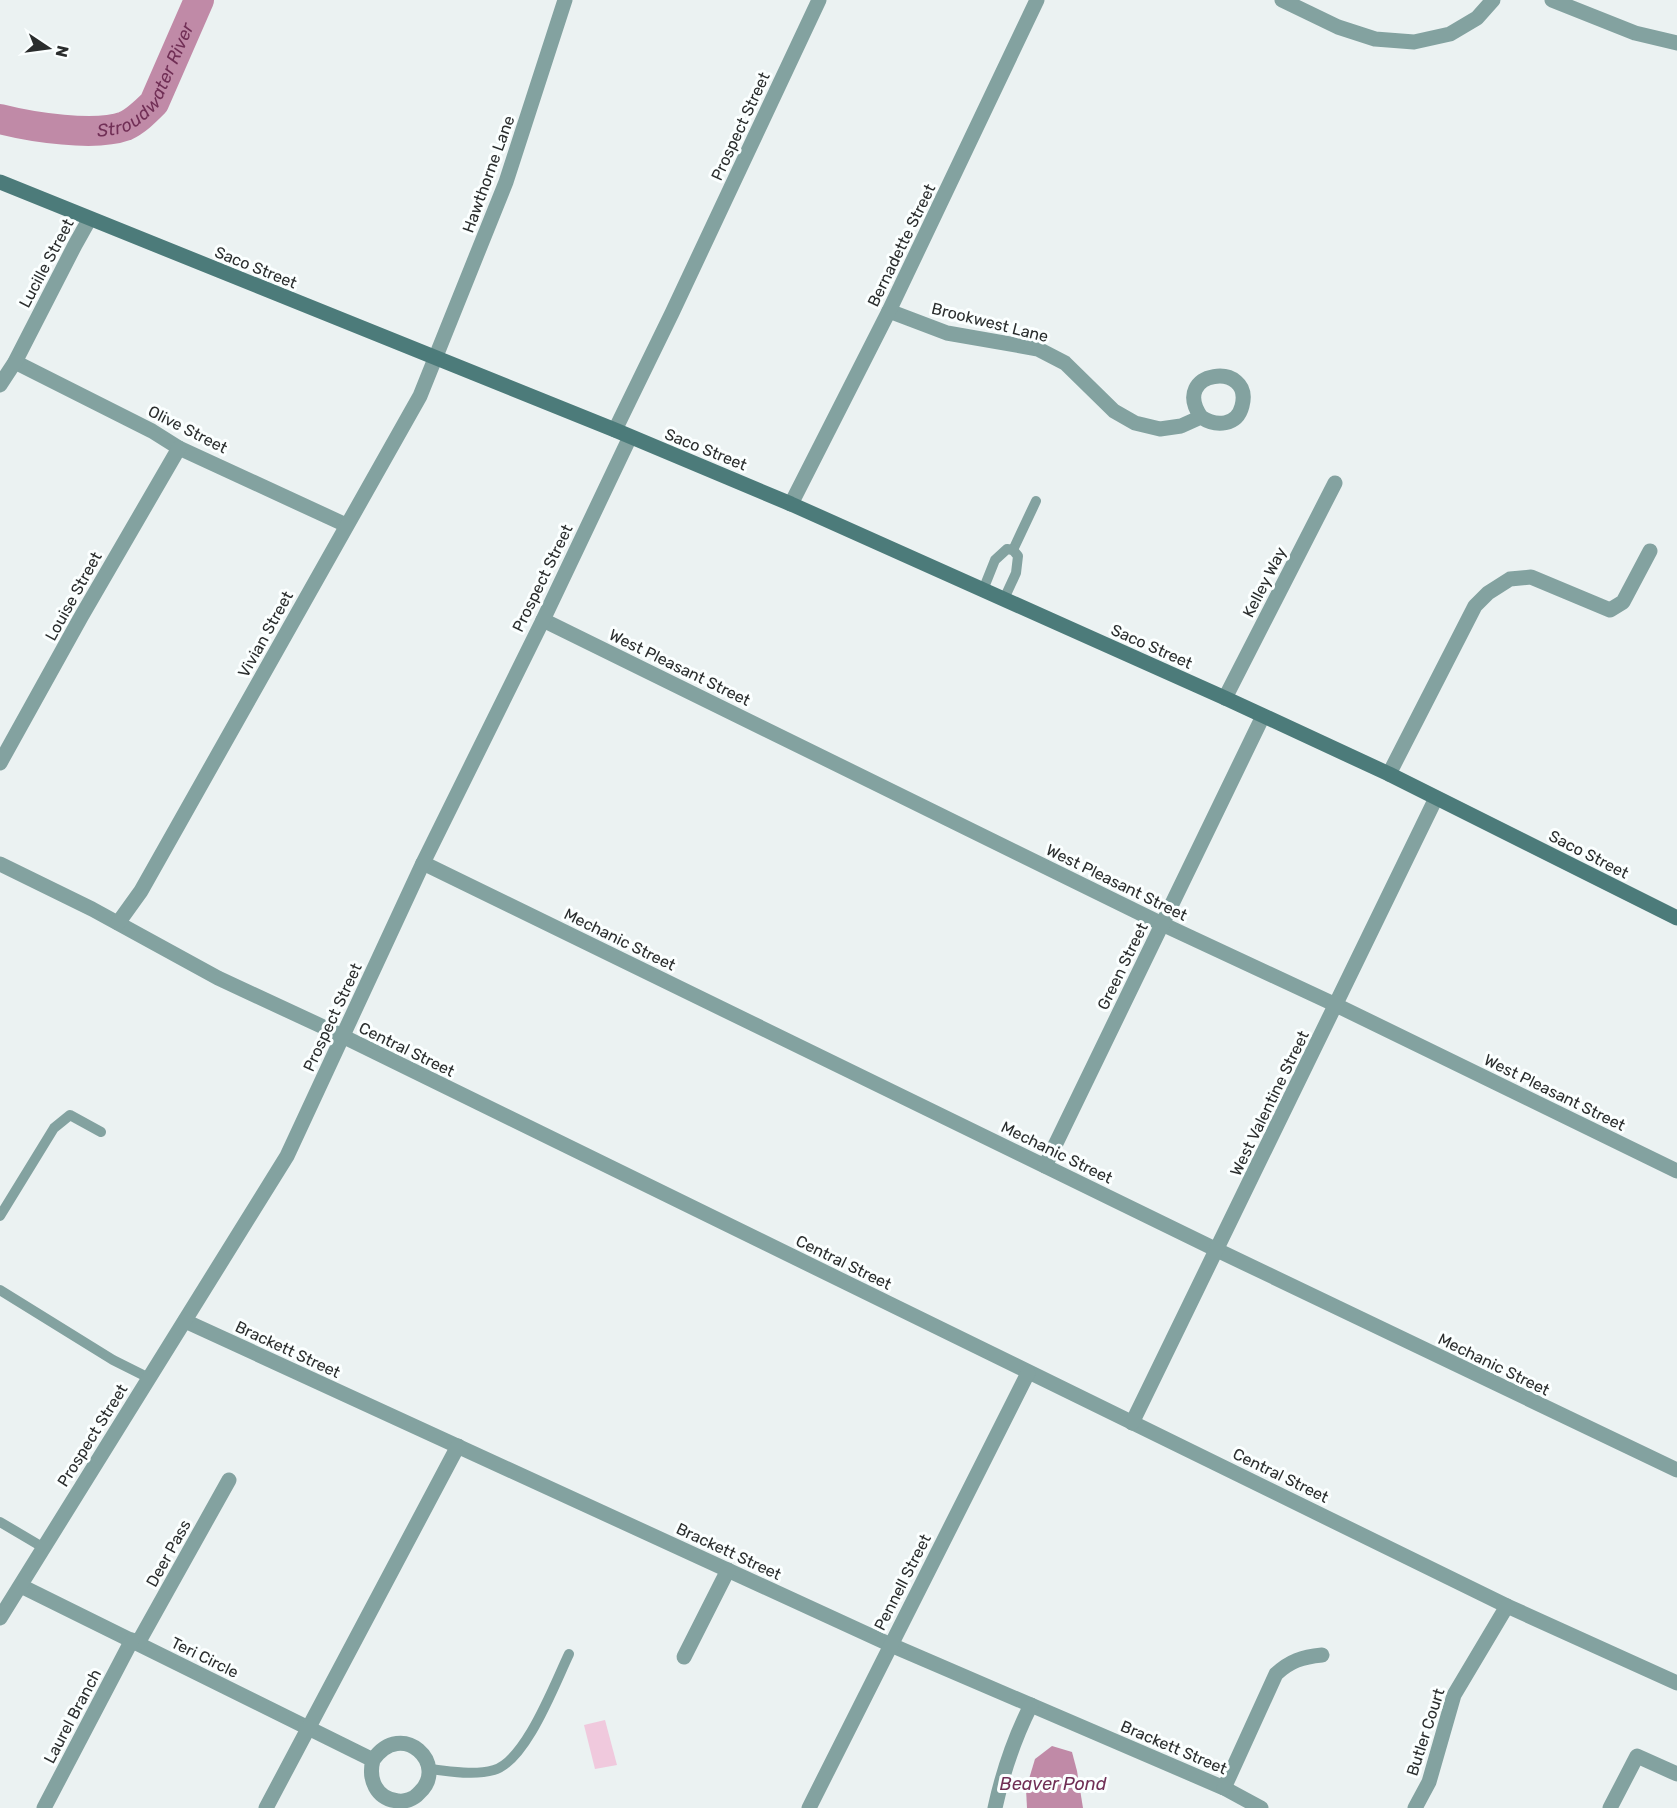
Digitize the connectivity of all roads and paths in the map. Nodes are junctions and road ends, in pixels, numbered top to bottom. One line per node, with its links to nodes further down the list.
1 (565, 0): 11 (street, Hawthorne Lane)
2 (819, 0): 15 (street, Prospect Street)
3 (1037, 0): 10 (street, Bernadette Street)
4 (1282, 0): 5 (street)
5 (1493, 0)
6 (1552, 0): 7 (street)
7 (1677, 44)
8 (0, 182): 9 (main road, Saco Street)
9 (89, 220): 11 (main road, Saco Street); 12 (street, Lucille Street)
10 (889, 311): 14 (street, Brookwest Lane); 20 (street, Bernadette Street)
11 (436, 358): 15 (main road, Saco Street); 21 (street, Vivian Street)
12 (15, 362): 13 (street, Lucille Street); 17 (street, Olive Street)
13 (0, 385)
14 (1201, 417)
15 (615, 430): 16 (main road, Saco Street)
16 (630, 437): 20 (main road, Saco Street); 26 (street, Prospect Street)
17 (179, 447): 21 (street, Olive Street); 29 (street, Louise Street)
18 (1335, 483): 27 (street, Kelley Way)
19 (1036, 501): 22 (lane)
20 (792, 504): 24 (main road, Saco Street)
21 (346, 525): 35 (street, Vivian Street)
22 (1013, 550): 24 (lane); 25 (lane)
23 (1650, 551): 30 (street)
24 (983, 590): 25 (main road, Saco Street)
25 (1004, 599): 27 (main road, Saco Street)
26 (543, 620): 32 (street, Prospect Street); 36 (street, West Pleasant Street)
27 (1224, 698): 28 (main road, Saco Street)
28 (1263, 716): 30 (main road, Saco Street); 36 (street, Green Street)
29 (0, 763)
30 (1389, 774): 31 (main road, Saco Street)
31 (1436, 798): 34 (main road, Saco Street); 37 (street, West Valentine Street)
32 (423, 863): 38 (street, Prospect Street); 40 (street, Mechanic Street)
33 (0, 864): 35 (street, Central Street)
34 (1677, 918)
35 (118, 923): 38 (street, Central Street)
36 (1162, 924): 37 (street, West Pleasant Street); 40 (street, Green Street)
37 (1336, 1005): 41 (street, West Pleasant Street); 43 (street, West Valentine Street)
38 (342, 1037): 45 (street, Prospect Street); 46 (street, Central Street)
39 (101, 1132): 42 (lane)
40 (1045, 1166): 43 (street, Mechanic Street)
41 (1677, 1171)
42 (0, 1216)
43 (1217, 1250): 48 (street, West Valentine Street); 50 (street, Mechanic Street)
44 (0, 1290): 47 (lane)
45 (185, 1321): 47 (street, Prospect Street); 49 (street, Brackett Street)
46 (1028, 1372): 48 (street, Central Street); 59 (street, Pennell Street)
47 (149, 1378): 53 (street, Prospect Street)
48 (1132, 1423): 56 (street, Central Street)
49 (458, 1446): 54 (street, Brackett Street); 65 (street)
50 (1677, 1470)
51 (229, 1480): 58 (street, Deer Pass)
52 (0, 1522): 53 (lane)
53 (44, 1548): 55 (street, Prospect Street)
54 (728, 1570): 59 (street, Brackett Street); 62 (street)
55 (21, 1586): 57 (street, Prospect Street); 58 (street, Teri Circle)
56 (1507, 1606): 63 (street, Central Street); 76 (street, Butler Court)
57 (0, 1618)
58 (135, 1642): 65 (street, Teri Circle); 71 (street, Laurel Branch)
59 (891, 1645): 64 (street, Brackett Street); 73 (street, Pennell Street)
60 (569, 1654): 67 (lane)
61 (1322, 1655): 69 (street)
62 (684, 1657)
63 (1677, 1683)
64 (1030, 1705): 69 (street, Brackett Street); 74 (street)
65 (307, 1727): 66 (street, Teri Circle); 72 (street)
66 (373, 1760): 67 (street); 70 (street)
67 (429, 1769): 70 (street)
68 (1677, 1774): 77 (street)
69 (1224, 1788): 75 (street, Brackett Street)
70 (411, 1804)
71 (44, 1808)
72 (266, 1808)
73 (809, 1808)
74 (995, 1808)
75 (1261, 1808)
76 (1415, 1808)
77 (1610, 1808)

